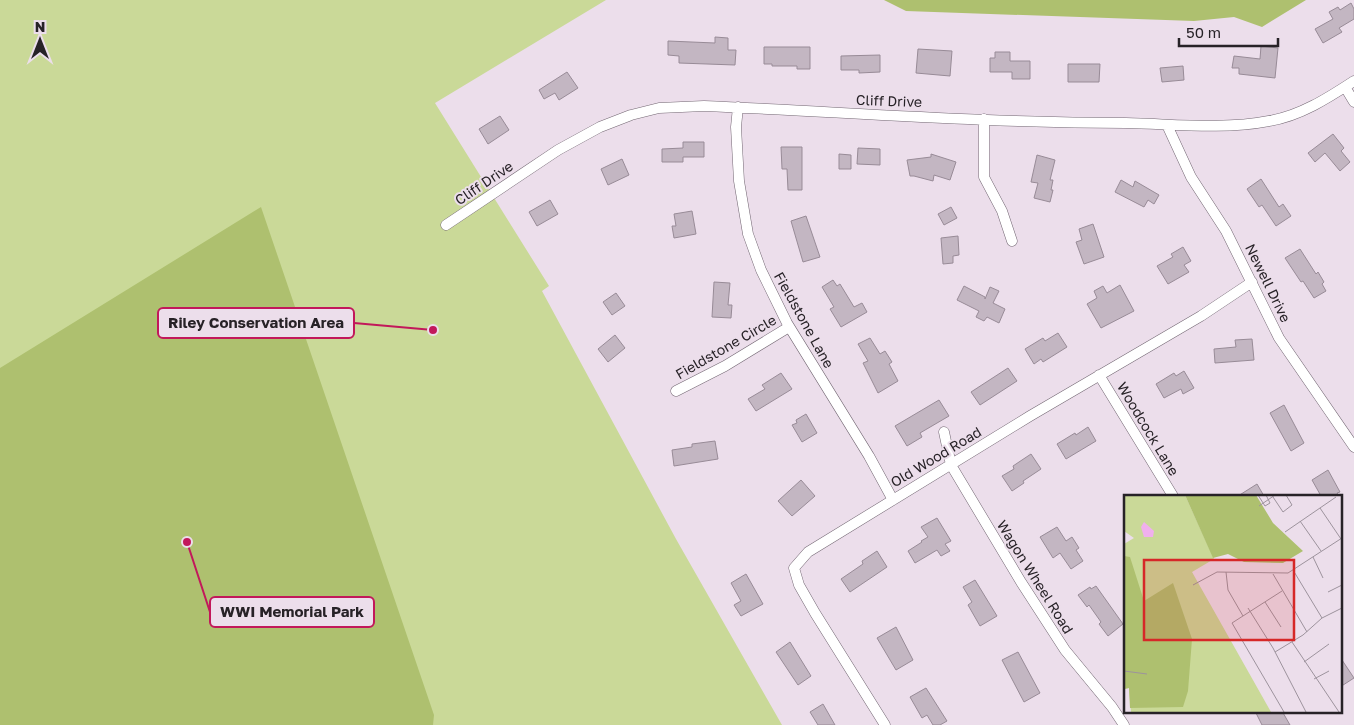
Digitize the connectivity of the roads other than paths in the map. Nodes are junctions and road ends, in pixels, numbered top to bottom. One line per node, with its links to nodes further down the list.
1 (1349, 84): 2 (street); 5 (street, Cliff Drive)
2 (1354, 102)
3 (738, 108): 4 (street, Cliff Drive); 6 (street, Cliff Drive); 9 (street, Fieldstone Lane)
4 (984, 120): 5 (street, Cliff Drive); 7 (street)
5 (1167, 125): 8 (street, Newell Drive)
6 (446, 225)
7 (1012, 241)
8 (1252, 282): 10 (street, Old Wood Road); 13 (street, Newell Drive)
9 (790, 327): 11 (street, Fieldstone Circle); 16 (street, Fieldstone Lane)
10 (1099, 375): 14 (street, Old Wood Road); 15 (street, Woodcock Lane)
11 (676, 391)
12 (944, 432): 14 (street, Wagon Wheel Road)
13 (1354, 447)
14 (950, 465): 16 (street, Old Wood Road); 18 (street, Wagon Wheel Road)
15 (1172, 495)
16 (893, 500): 17 (street, Old Wood Road)
17 (885, 725)
18 (1124, 725)

